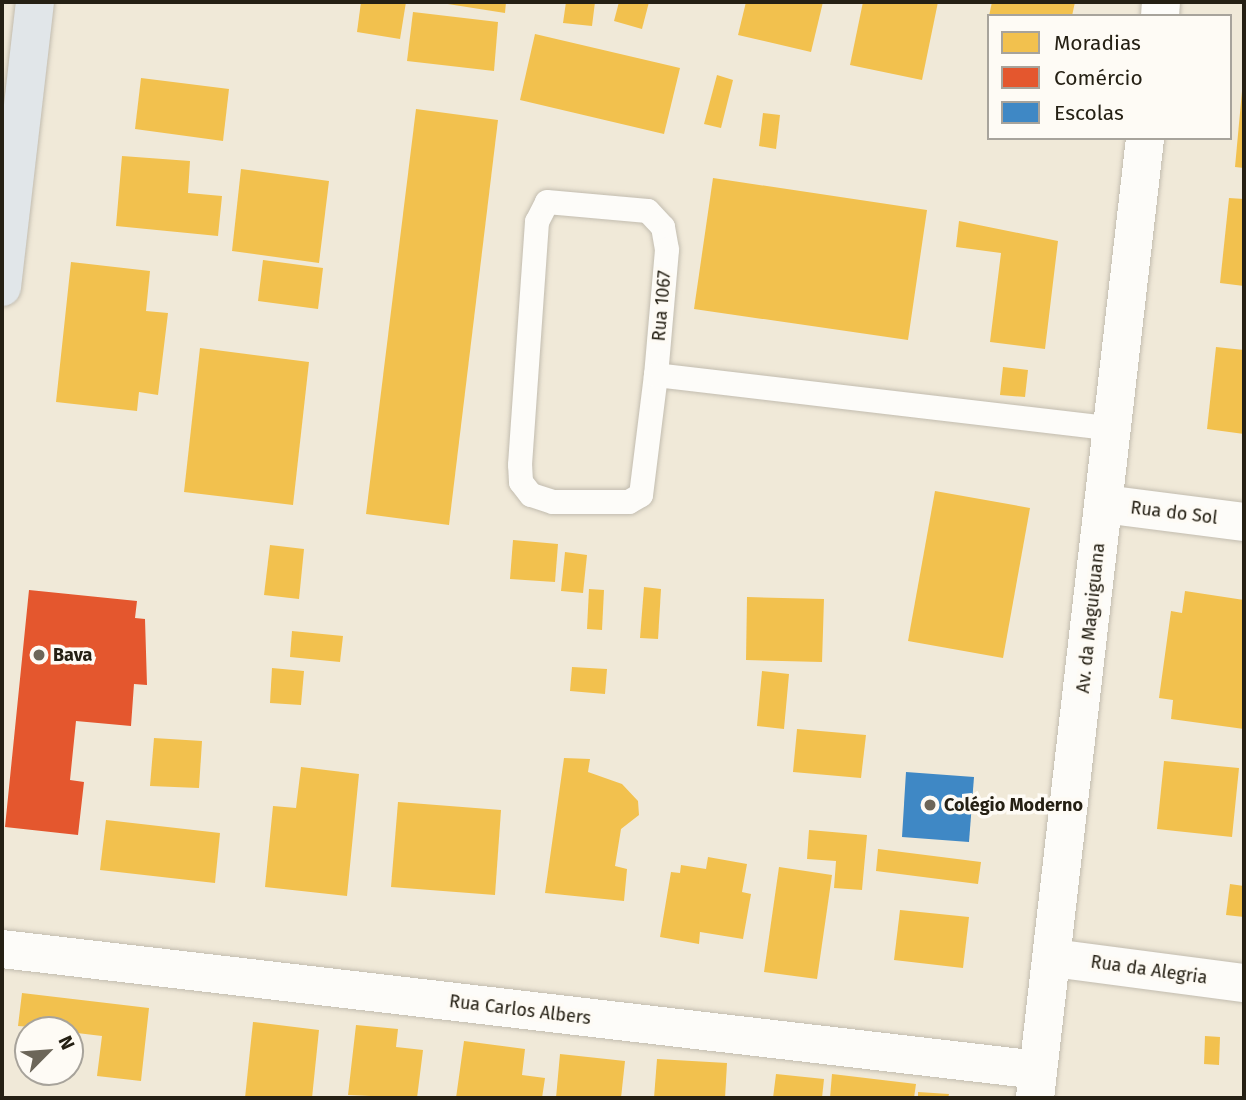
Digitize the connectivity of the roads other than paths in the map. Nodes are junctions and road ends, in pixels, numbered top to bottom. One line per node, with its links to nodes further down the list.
1 (35, 2): 3 (main road)
2 (1145, 140): 5 (street, Av. da Maguiguana)
3 (2, 287)
4 (656, 375): 4 (lane, Rua 1067); 5 (lane)
5 (1110, 428): 6 (street, Av. da Maguiguana)
6 (1104, 504): 7 (street, Rua do Sol); 9 (street, Av. da Maguiguana)
7 (1244, 522)
8 (2, 949): 11 (street, Rua Carlos Albers)
9 (1053, 958): 10 (street, Rua da Alegria); 11 (street, Av. da Maguiguana)
10 (1244, 983)
11 (1037, 1084)

